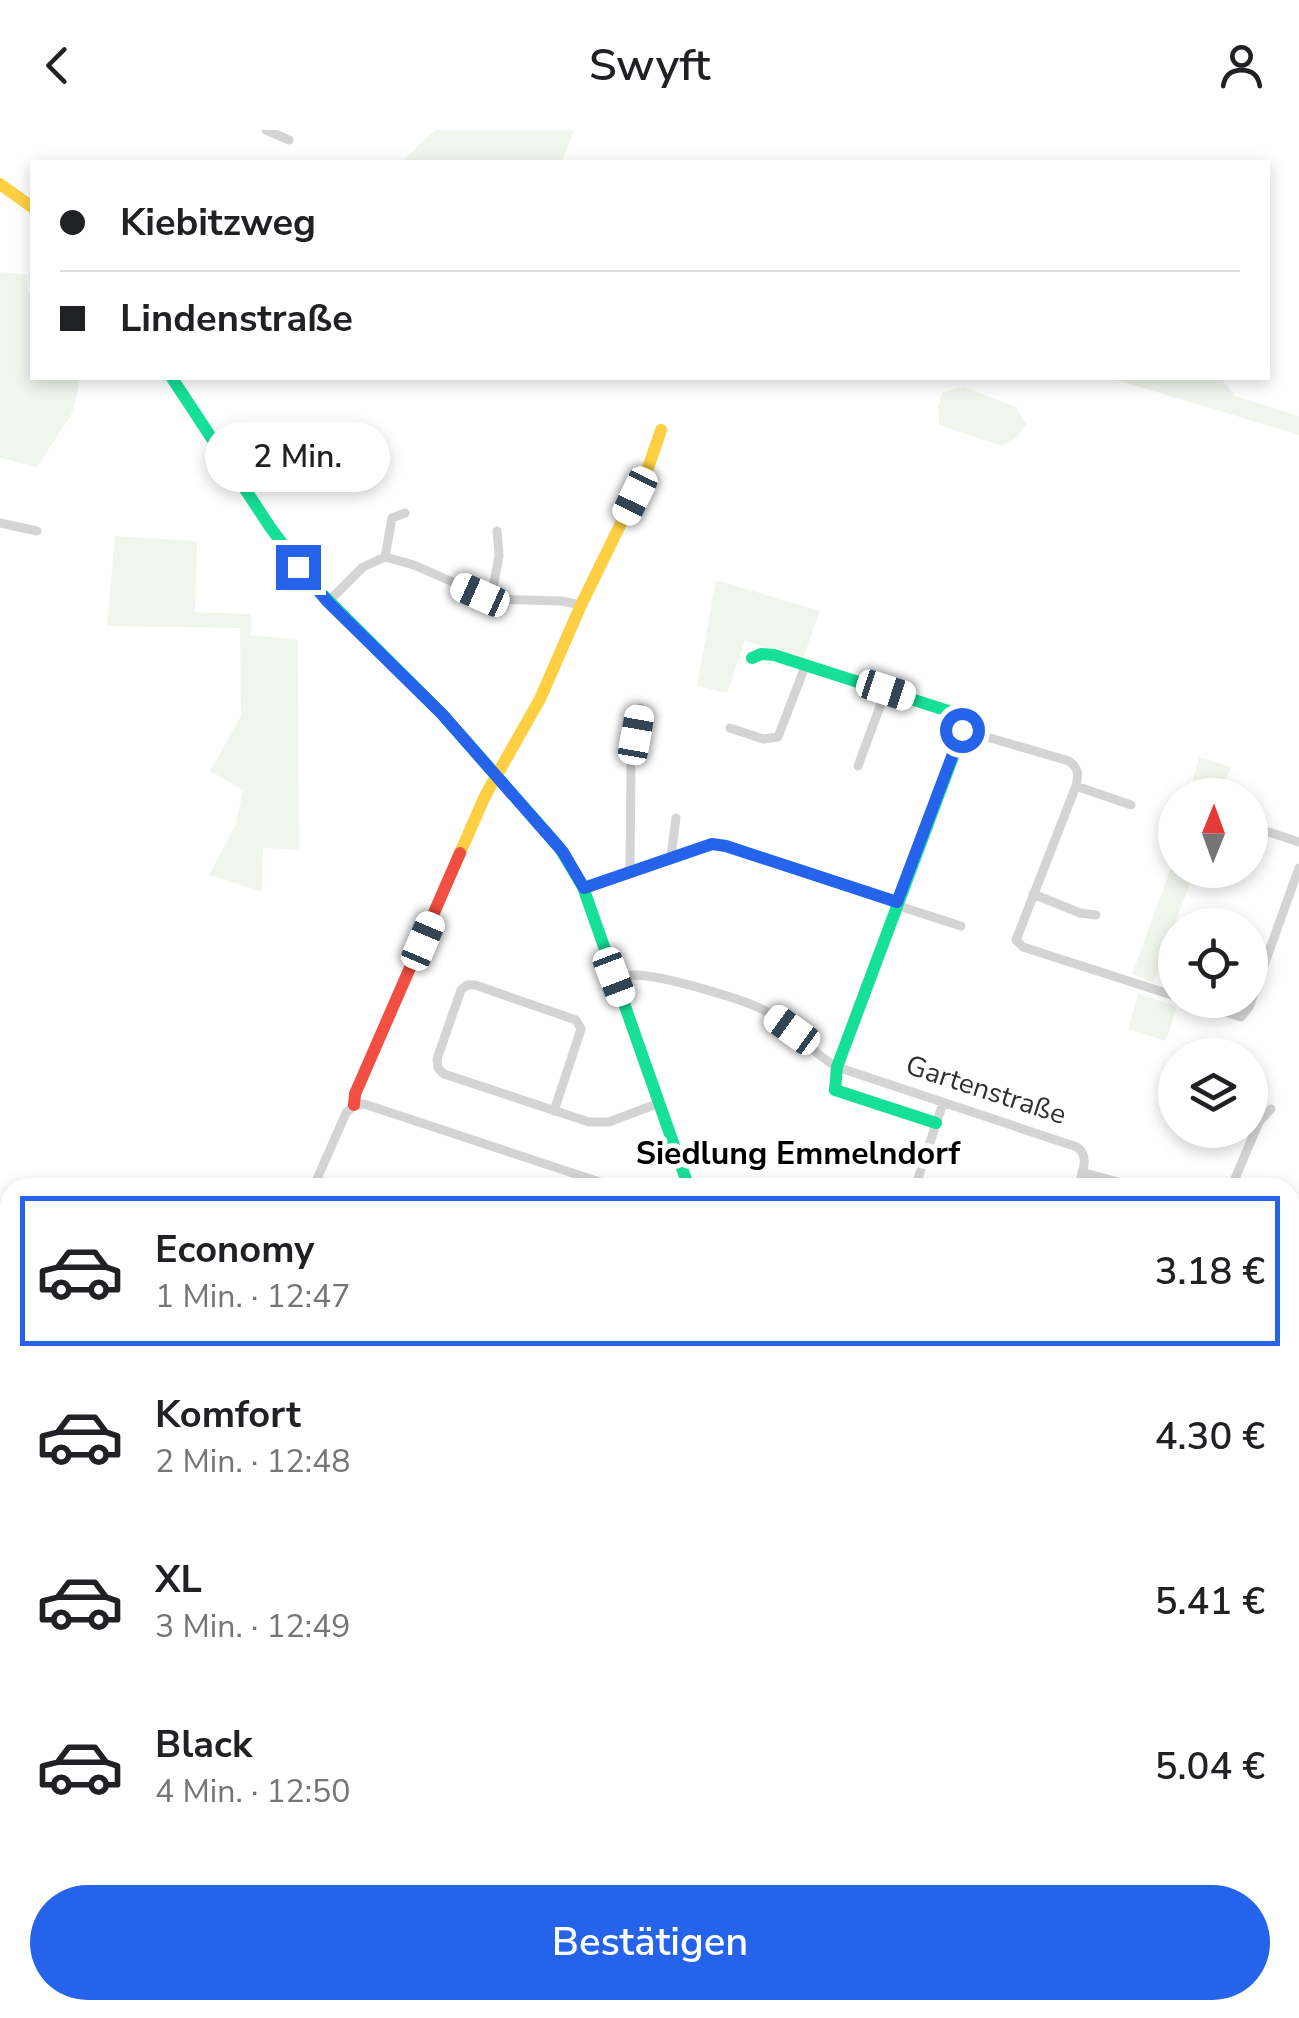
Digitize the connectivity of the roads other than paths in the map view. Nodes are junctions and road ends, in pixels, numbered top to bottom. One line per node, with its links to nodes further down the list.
1 (266, 130): 2 (street)
2 (289, 140)
3 (0, 184): 4 (street)
4 (30, 206)
5 (173, 380): 13 (street)
6 (661, 430): 14 (street)
7 (404, 513): 11 (street)
8 (0, 523): 9 (street)
9 (37, 531)
10 (498, 531): 12 (street)
11 (385, 556): 12 (street); 13 (street)
12 (491, 599): 14 (street)
13 (328, 602): 22 (street)
14 (581, 605): 22 (street)
15 (752, 658): 16 (street)
16 (806, 664): 17 (street); 20 (street)
17 (886, 690): 19 (street); 21 (street)
18 (640, 708): 30 (street)
19 (963, 723): 23 (street); 33 (street)
20 (730, 728)
21 (858, 766)
22 (496, 775): 31 (street); 42 (street)
23 (1076, 786): 24 (street); 32 (street)
24 (1131, 805)
25 (676, 818): 28 (street)
26 (1268, 832): 27 (street)
27 (1299, 842)
28 (671, 857): 30 (street); 33 (street)
29 (1299, 868): 36 (street)
30 (630, 870): 31 (street)
31 (584, 888): 37 (street)
32 (1033, 894): 34 (street); 38 (street)
33 (897, 902): 35 (street); 39 (street)
34 (1096, 915)
35 (961, 926)
36 (1268, 943)
37 (614, 977): 39 (street, Gartenstraße); 40 (street)
38 (1158, 990)
39 (837, 1067): 41 (street, Gartenstraße); 45 (street, Gartenstraße)
40 (659, 1103): 44 (street); 49 (street)
41 (943, 1103): 45 (street); 46 (street, Gartenstraße)
42 (354, 1106): 47 (street); 48 (street)
43 (1271, 1109): 53 (street)
44 (554, 1111): 44 (street)
45 (936, 1124): 50 (street)
46 (1082, 1172): 51 (street); 52 (street)
47 (317, 1178)
48 (588, 1178)
49 (685, 1178)
50 (919, 1178)
51 (1080, 1178)
52 (1103, 1178)
53 (1235, 1178)

